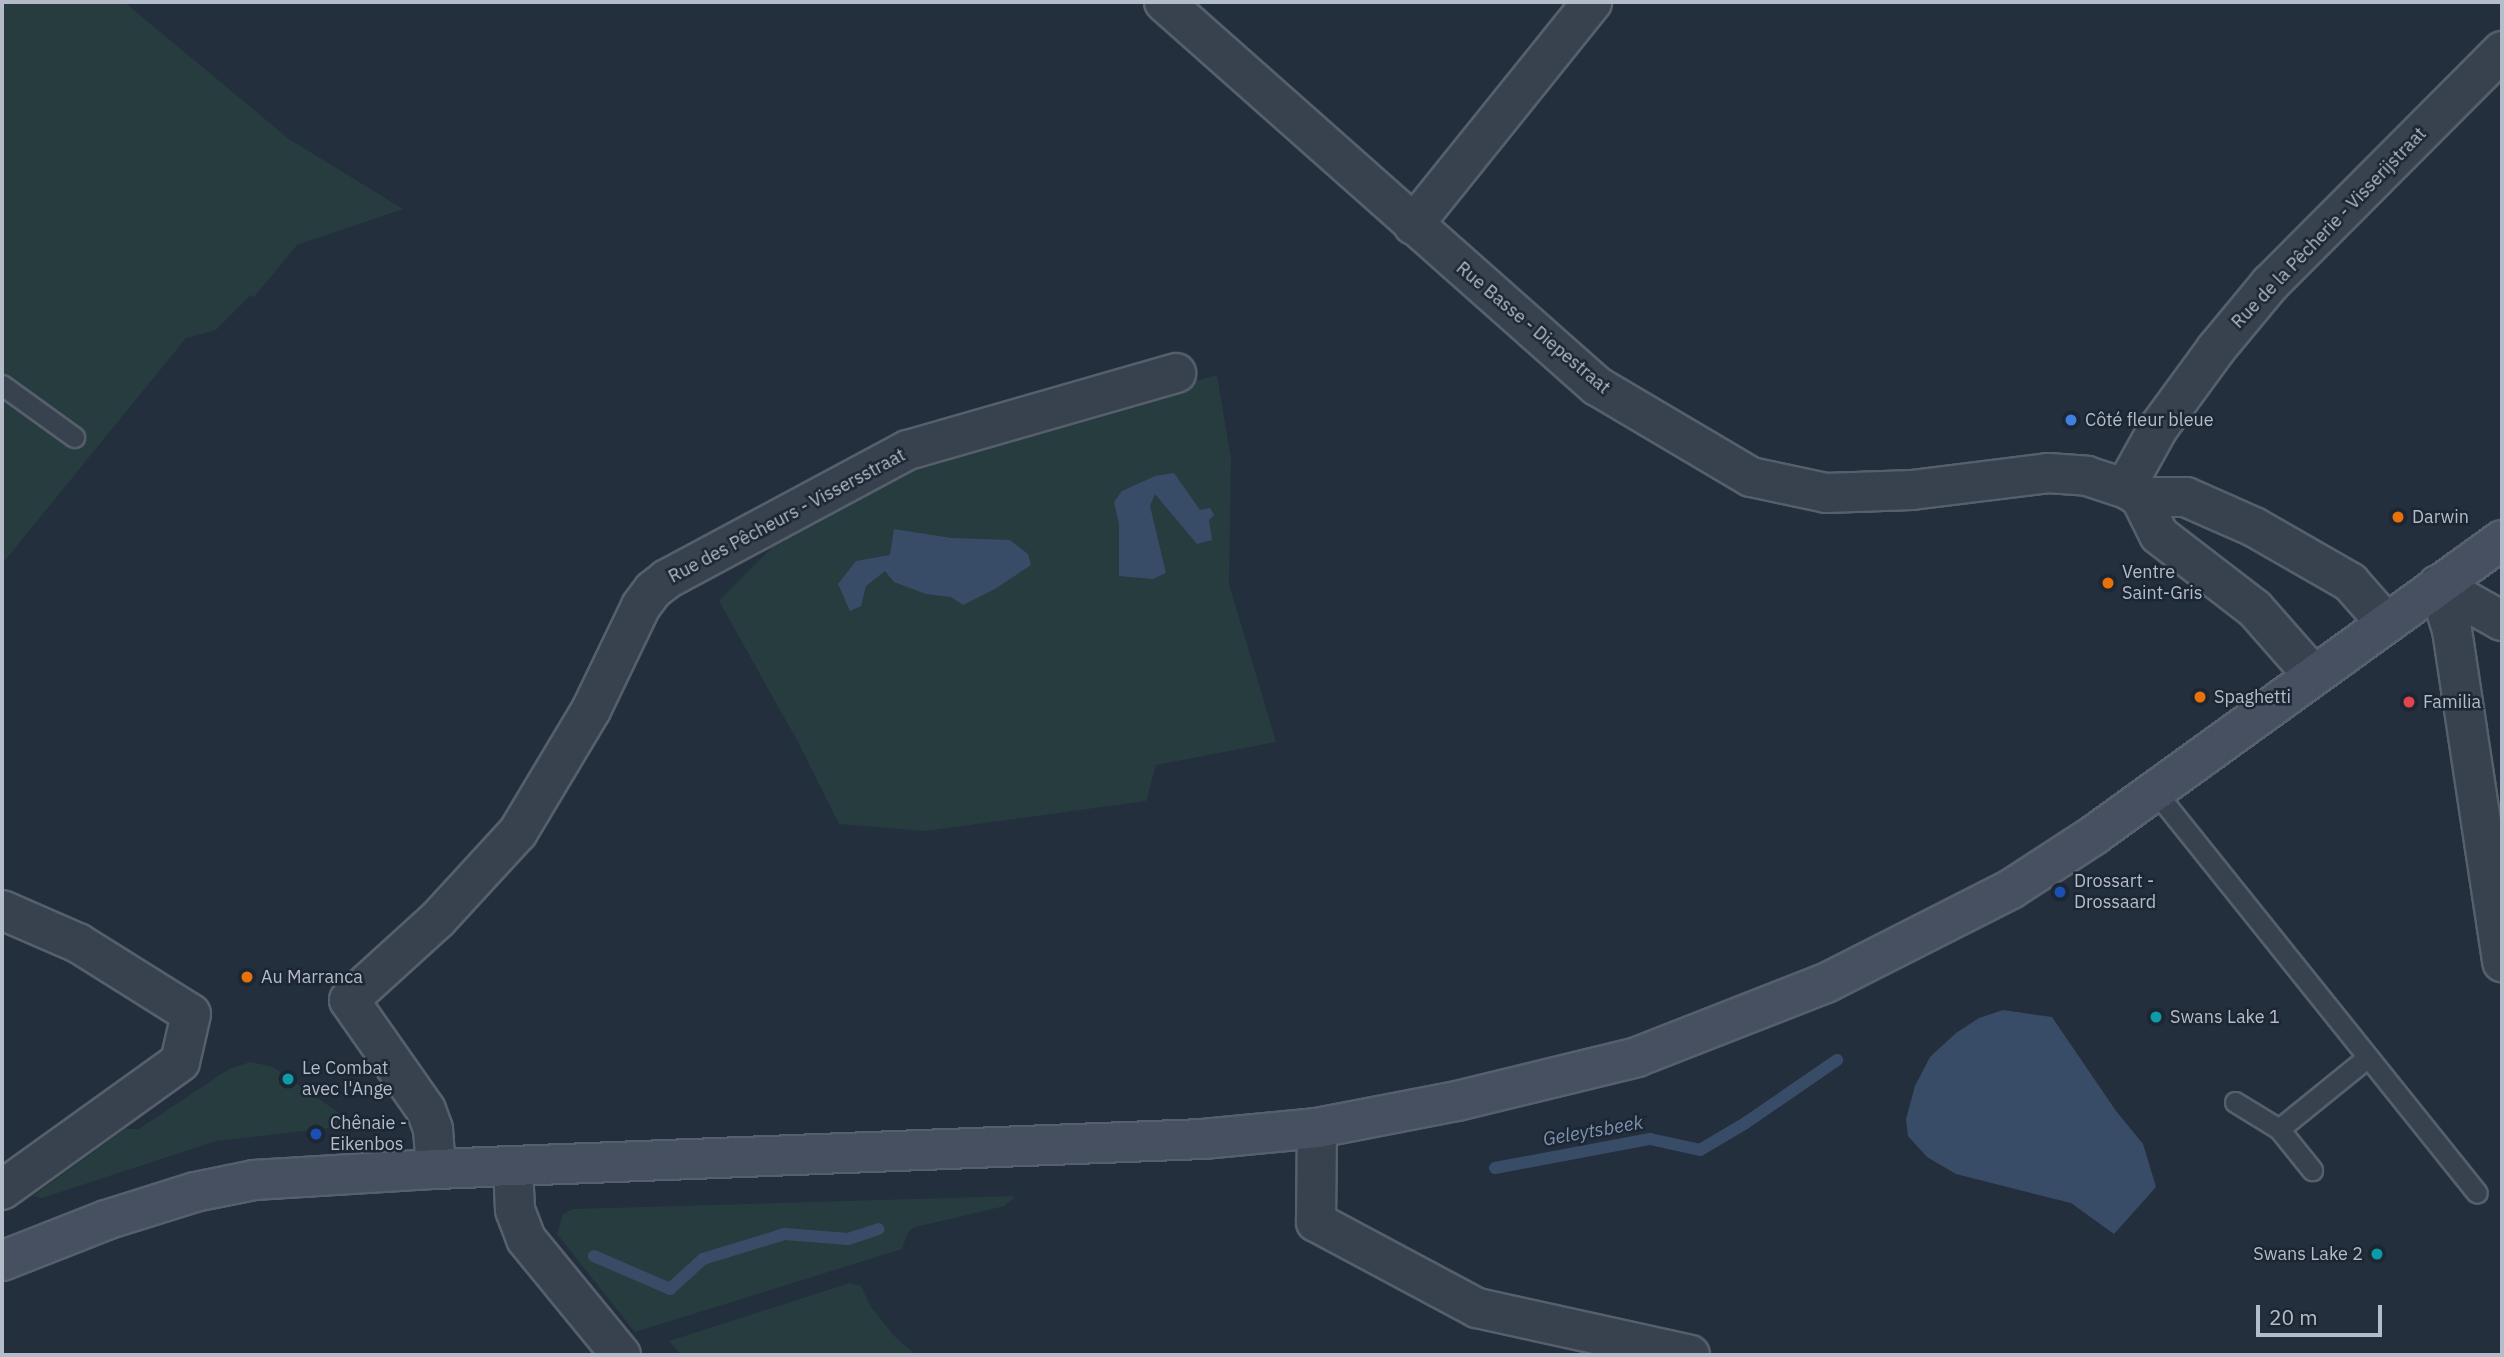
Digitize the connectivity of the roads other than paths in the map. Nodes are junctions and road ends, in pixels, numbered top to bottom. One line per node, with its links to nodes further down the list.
1 (1164, 2): 4 (street, Rue Basse - Diepestraat)
2 (1592, 2): 4 (street)
3 (2502, 51): 8 (street, Rue de la Pêcherie - Visserijstraat)
4 (1413, 225): 8 (street, Rue Basse - Diepestraat)
5 (1176, 373): 22 (street, Rue des Pêcheurs - Vissersstraat)
6 (2, 384): 7 (lane)
7 (74, 436)
8 (2133, 492): 12 (street, Rue Basse - Diepestraat); 13 (street)
9 (2502, 540): 10 (main road)
10 (2438, 585): 11 (street); 12 (main road); 16 (street)
11 (2502, 621)
12 (2386, 623): 13 (main road)
13 (2313, 676): 14 (main road)
14 (2154, 790): 17 (lane); 19 (main road)
15 (2, 910): 24 (street)
16 (2502, 962)
17 (2368, 1057): 20 (lane); 25 (lane)
18 (2235, 1102): 20 (lane)
19 (1317, 1128): 21 (main road); 28 (street)
20 (2280, 1129): 23 (lane)
21 (513, 1166): 22 (main road); 27 (street)
22 (436, 1169): 26 (main road)
23 (2312, 1170)
24 (2, 1190)
25 (2477, 1193)
26 (2, 1261)
27 (621, 1355)
28 (1690, 1355)

